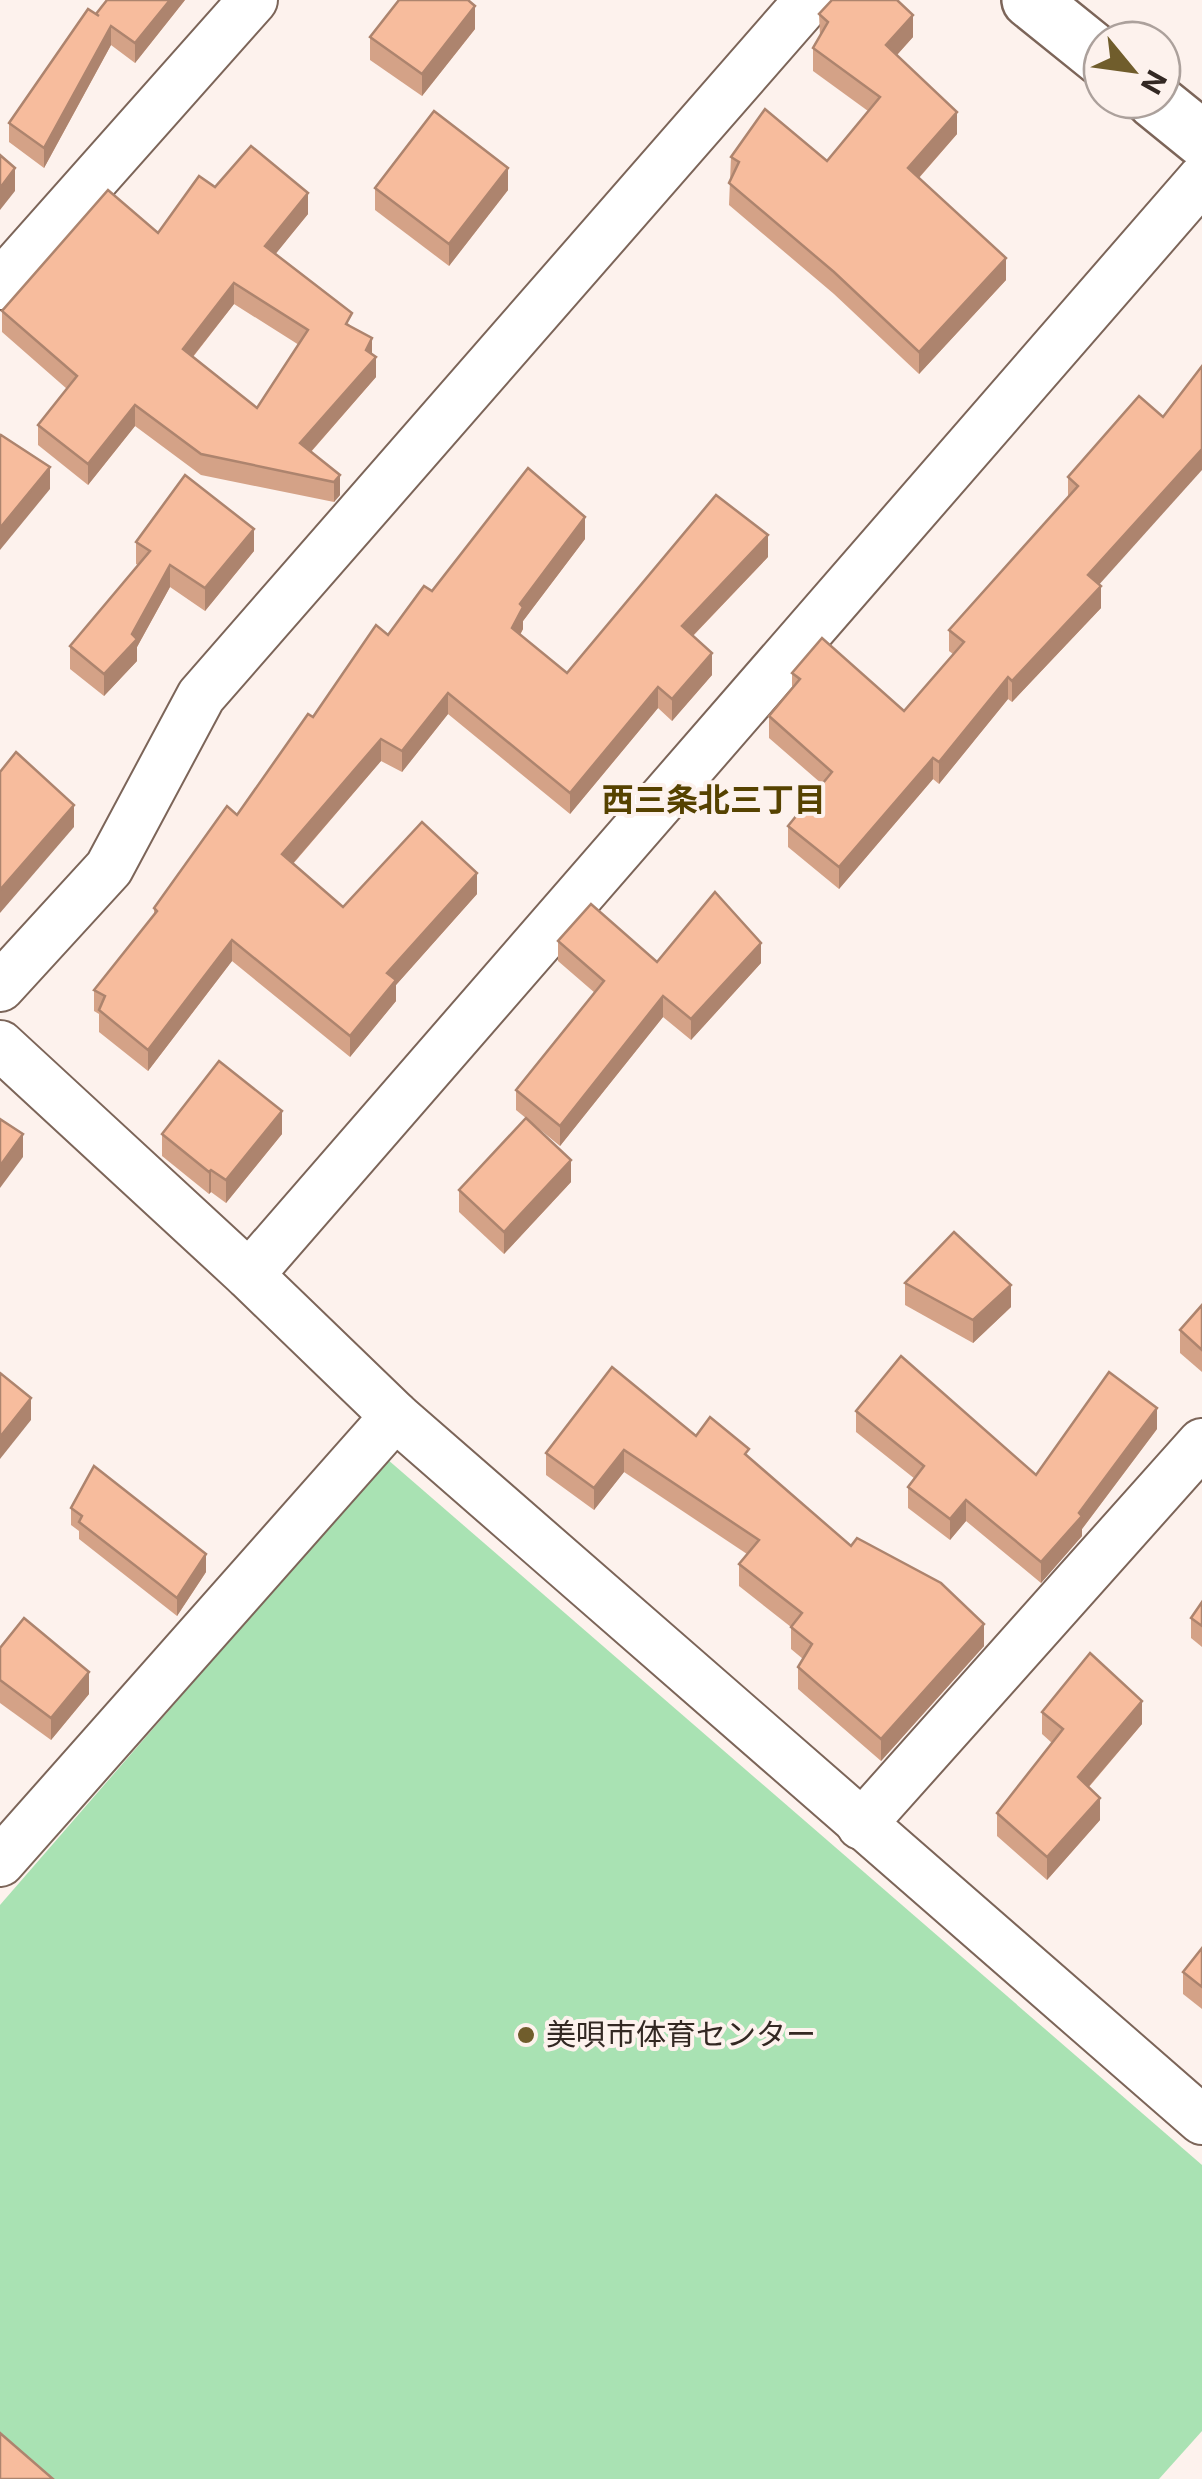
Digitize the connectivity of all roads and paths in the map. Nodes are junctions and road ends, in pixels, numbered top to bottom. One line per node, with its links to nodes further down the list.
1 (253, 0): 8 (street)
2 (809, 0): 9 (street)
3 (1030, 0): 4 (street)
4 (1082, 42)
5 (1179, 120): 6 (street)
6 (1202, 138)
7 (1202, 179): 11 (street)
8 (0, 286)
9 (0, 987)
10 (0, 1045): 11 (street)
11 (249, 1275): 12 (street)
12 (395, 1416): 14 (street); 15 (street)
13 (1202, 1444): 14 (street)
14 (861, 1825): 16 (street)
15 (0, 1862)
16 (1202, 2120)

